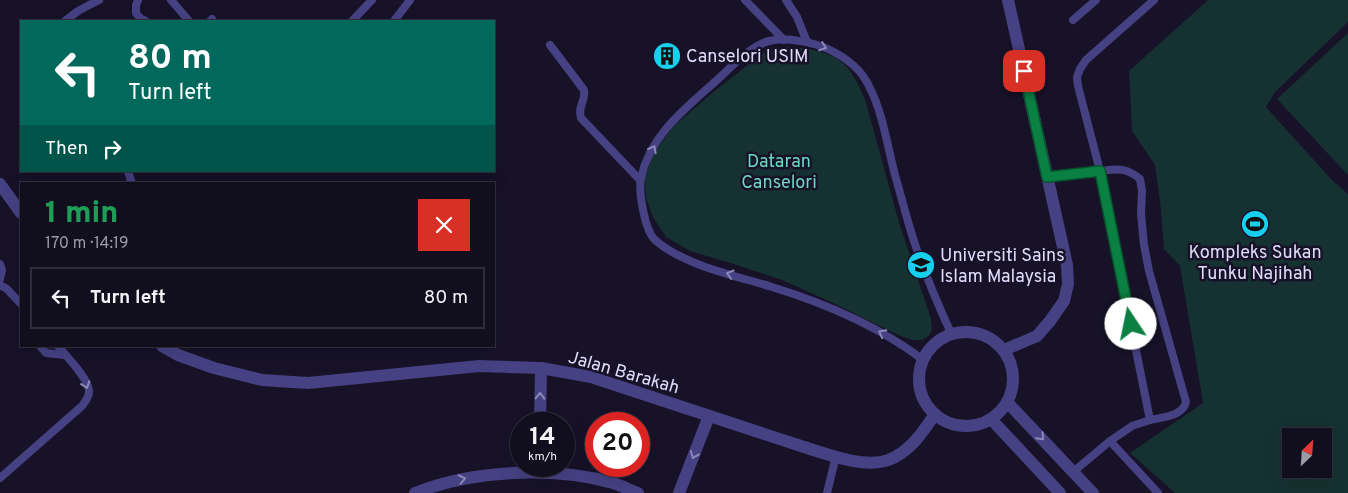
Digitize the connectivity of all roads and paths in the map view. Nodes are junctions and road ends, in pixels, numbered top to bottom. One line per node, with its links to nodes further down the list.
1 (99, 0): 11 (lane)
2 (138, 0): 12 (lane)
3 (171, 0): 13 (lane)
4 (372, 0): 14 (lane)
5 (410, 0): 15 (lane)
6 (745, 0): 17 (lane)
7 (786, 0): 18 (lane)
8 (1008, 0): 21 (street)
9 (1095, 0): 16 (lane)
10 (1154, 0): 20 (lane)
11 (65, 20)
12 (144, 20)
13 (188, 20)
14 (355, 20)
15 (395, 20)
16 (1073, 20)
17 (784, 40): 18 (lane); 22 (lane, one-way to 17)
18 (807, 42): 29 (lane, one-way to 29)
19 (550, 45): 22 (lane)
20 (1100, 171): 21 (lane); 43 (lane); 43 (lane)
21 (1047, 177): 34 (street)
22 (640, 180): 36 (lane, one-way to 22)
23 (0, 184): 24 (street)
24 (20, 211)
25 (0, 264): 26 (lane)
26 (0, 279)
27 (0, 285): 28 (lane)
28 (20, 303)
29 (951, 334): 34 (street); 36 (street)
30 (41, 347): 35 (lane)
31 (59, 347): 35 (lane)
32 (166, 347): 33 (street, Jalan Barakah)
33 (179, 350): 37 (street, Jalan Barakah)
34 (1004, 350): 38 (street)
35 (65, 355): 49 (lane, one-way to 49)
36 (922, 359): 40 (street)
37 (541, 368): 39 (street, one-way to 37); 41 (street, Jalan Barakah)
38 (1008, 402): 42 (street); 47 (street, one-way to 47)
39 (540, 412)
40 (935, 414): 42 (street); 45 (street, Jalan Barakah)
41 (709, 416): 45 (street, Jalan Barakah); 52 (street, one-way to 52)
42 (992, 419): 54 (street)
43 (1150, 420): 44 (lane)
44 (1110, 441): 47 (lane); 56 (lane)
45 (836, 456): 53 (lane)
46 (510, 472): 50 (street, one-way to 46)
47 (1073, 472): 55 (street)
48 (575, 475): 51 (street)
49 (0, 478)
50 (415, 493)
51 (638, 493)
52 (679, 493)
53 (827, 493)
54 (1060, 493)
55 (1093, 493)
56 (1158, 493)

